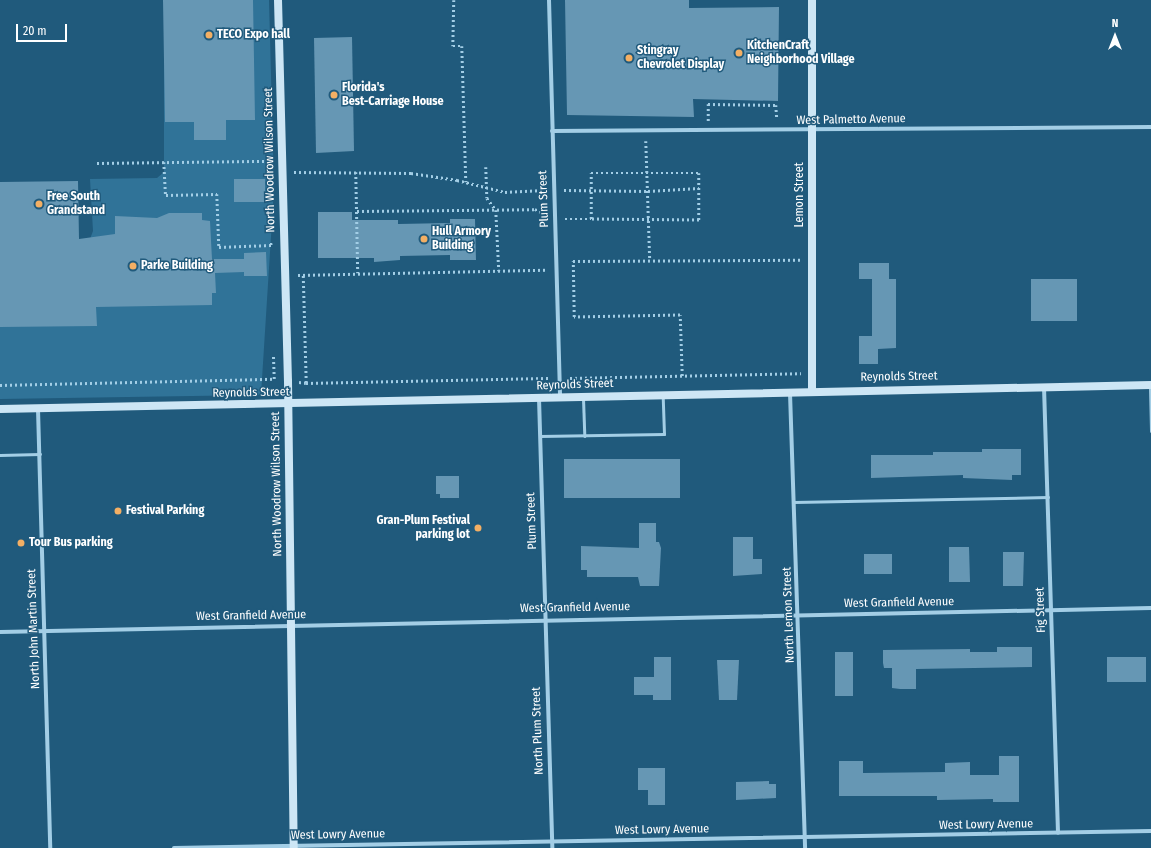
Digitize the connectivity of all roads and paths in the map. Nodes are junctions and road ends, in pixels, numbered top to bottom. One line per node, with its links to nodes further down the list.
1 (278, 0): 16 (street, North Woodrow Wilson Street)
2 (454, 0): 19 (path)
3 (549, 0): 8 (street, Plum Street)
4 (812, 0): 10 (street, Lemon Street)
5 (783, 122): 6 (path)
6 (708, 124)
7 (1151, 127): 10 (street, West Palmetto Avenue)
8 (552, 131): 9 (street, West Palmetto Avenue); 23 (street, Plum Street)
9 (645, 131): 10 (street, West Palmetto Avenue); 18 (path)
10 (813, 131): 49 (street, Lemon Street)
11 (268, 154): 12 (path)
12 (269, 161): 14 (path); 16 (path)
13 (97, 162): 14 (path)
14 (164, 162): 31 (path)
15 (486, 167): 20 (path)
16 (282, 172): 17 (path); 39 (street, North Woodrow Wilson Street)
17 (356, 172): 19 (path); 26 (path)
18 (647, 173): 21 (path); 22 (path); 24 (path)
19 (466, 182): 20 (path)
20 (486, 187): 23 (path); 25 (path)
21 (699, 188): 24 (path); 29 (path)
22 (591, 189): 23 (path); 24 (path); 28 (path)
23 (554, 190): 27 (street, Plum Street)
24 (648, 191): 29 (path)
25 (496, 210): 26 (path); 27 (path); 37 (path)
26 (357, 211): 38 (path)
27 (554, 219): 28 (path); 35 (street, Plum Street)
28 (590, 219): 29 (path)
29 (649, 220): 33 (path)
30 (270, 237): 31 (path)
31 (270, 245): 32 (path)
32 (271, 252)
33 (650, 260): 34 (path); 36 (path)
34 (802, 268)
35 (556, 270): 36 (path); 37 (path); 43 (street, Plum Street)
36 (573, 270): 42 (path)
37 (499, 271): 38 (path)
38 (358, 273): 39 (path)
39 (284, 275): 54 (street, North Woodrow Wilson Street)
40 (273, 347): 45 (path)
41 (801, 366): 42 (path)
42 (682, 376): 43 (path)
43 (560, 378): 44 (path); 52 (street, Plum Street)
44 (306, 383)
45 (0, 385)
46 (1150, 385): 47 (street, Reynolds Street); 57 (lane)
47 (1044, 386): 49 (street, Reynolds Street); 63 (street, Fig Street)
48 (790, 391): 49 (street, Reynolds Street); 50 (street, Reynolds Street); 64 (street, North Lemon Street)
49 (812, 391)
50 (663, 394): 51 (street, Reynolds Street); 60 (lane)
51 (583, 396): 52 (street, Reynolds Street); 60 (lane)
52 (560, 397): 53 (street, Reynolds Street)
53 (539, 398): 54 (street, Reynolds Street); 59 (street, Plum Street)
54 (288, 404): 56 (street, Reynolds Street); 69 (street, North Woodrow Wilson Street)
55 (0, 409): 56 (street, Reynolds Street)
56 (38, 409): 61 (street, North John Martin Street)
57 (1151, 417): 58 (lane)
58 (1151, 431)
59 (540, 436): 60 (lane); 68 (street, Plum Street)
60 (584, 436)
61 (40, 454): 62 (lane); 70 (street, North John Martin Street)
62 (0, 455)
63 (1048, 497): 64 (lane); 66 (street, Fig Street)
64 (794, 502): 67 (street, North Lemon Street)
65 (1151, 608): 66 (street, West Granfield Avenue)
66 (1051, 611): 67 (street, West Granfield Avenue); 73 (street, Fig Street)
67 (799, 614): 68 (street, West Granfield Avenue); 74 (street, North Lemon Street)
68 (545, 619): 69 (street, West Granfield Avenue); 75 (street, North Plum Street)
69 (292, 625): 70 (street, West Granfield Avenue); 76 (street, North Woodrow Wilson Street)
70 (44, 631): 71 (street, West Granfield Avenue); 77 (street, North John Martin Street)
71 (0, 632)
72 (1151, 831): 73 (street, West Lowry Avenue)
73 (1058, 833): 74 (street, West Lowry Avenue)
74 (805, 838): 75 (street, West Lowry Avenue); 80 (street)
75 (552, 842): 76 (street, West Lowry Avenue); 79 (street)
76 (294, 847): 78 (street, West Lowry Avenue)
77 (50, 848)
78 (174, 848)
79 (552, 848)
80 (805, 848)

